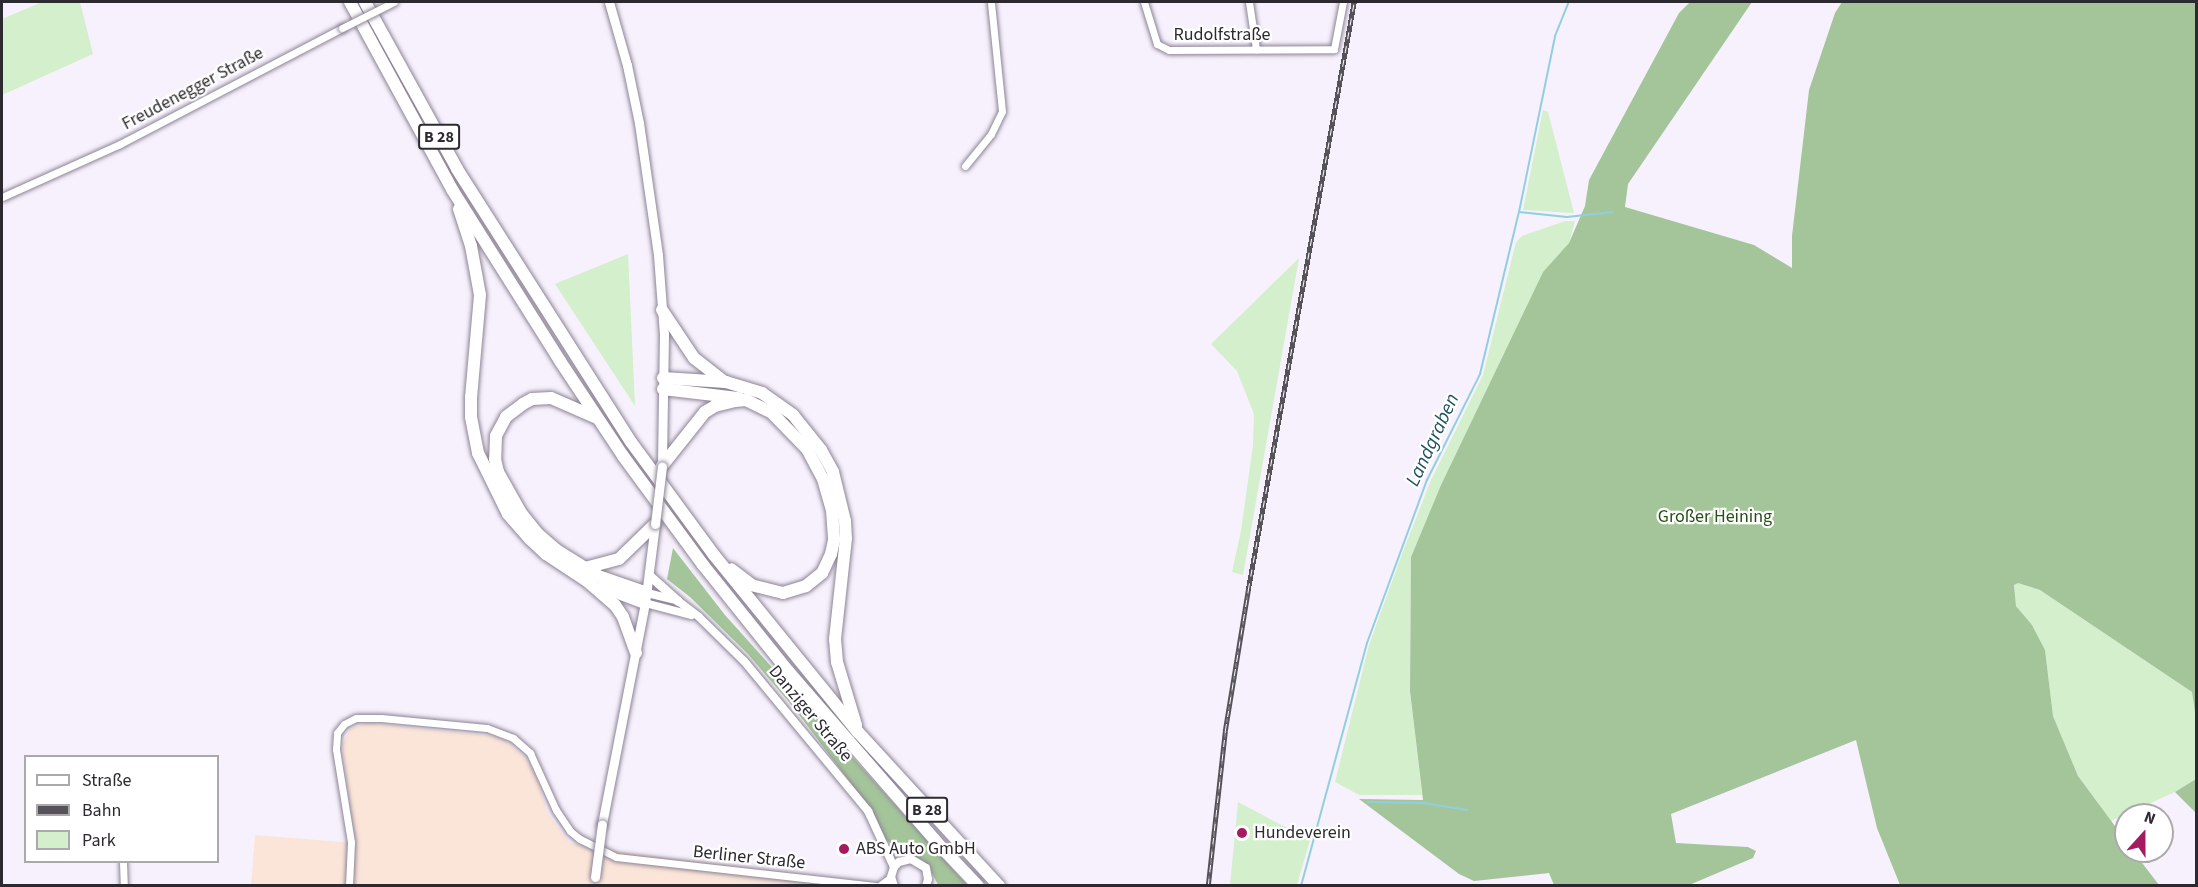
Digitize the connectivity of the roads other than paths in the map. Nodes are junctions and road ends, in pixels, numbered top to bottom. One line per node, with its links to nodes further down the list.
1 (350, 2): 11 (highway, B 28)
2 (365, 2): 20 (highway, B 28)
3 (394, 2): 12 (street, Freudenegger Straße, bridge)
4 (609, 2): 13 (main road)
5 (991, 2): 10 (street)
6 (1144, 2): 9 (street, Rudolfstraße)
7 (1249, 2): 9 (street)
8 (1343, 2): 9 (street, Rudolfstraße)
9 (1256, 49)
10 (965, 166)
11 (453, 191): 17 (highway, B 28); 23 (highway)
12 (2, 197)
13 (662, 310): 14 (highway); 15 (main road)
14 (726, 382): 15 (highway); 28 (highway)
15 (663, 383): 16 (highway); 18 (main road)
16 (746, 400): 18 (highway); 20 (highway)
17 (598, 419): 21 (highway); 39 (highway, B 28)
18 (662, 466): 19 (main road, bridge)
19 (650, 527): 21 (highway); 22 (main road)
20 (714, 555): 28 (highway, B 28)
21 (585, 568): 24 (highway)
22 (649, 575): 24 (main road); 25 (main road)
23 (587, 580): 24 (highway); 27 (highway)
24 (646, 598): 25 (street, Danziger Straße); 26 (street, Danziger Straße); 27 (main road)
25 (678, 601): 26 (street, Danziger Straße)
26 (699, 617): 29 (street, Danziger Straße)
27 (636, 653): 33 (main road, bridge)
28 (858, 732): 40 (highway, B 28)
29 (883, 842): 30 (street, Danziger Straße); 32 (street, Danziger Straße)
30 (905, 859): 32 (street); 35 (street, Danziger Straße)
31 (123, 863): 36 (street)
32 (894, 867): 34 (street)
33 (595, 881)
34 (893, 881): 38 (street, Berliner Straße)
35 (929, 883)
36 (124, 885)
37 (349, 885): 38 (street, Berliner Straße)
38 (877, 885)
39 (978, 885)
40 (999, 885)

